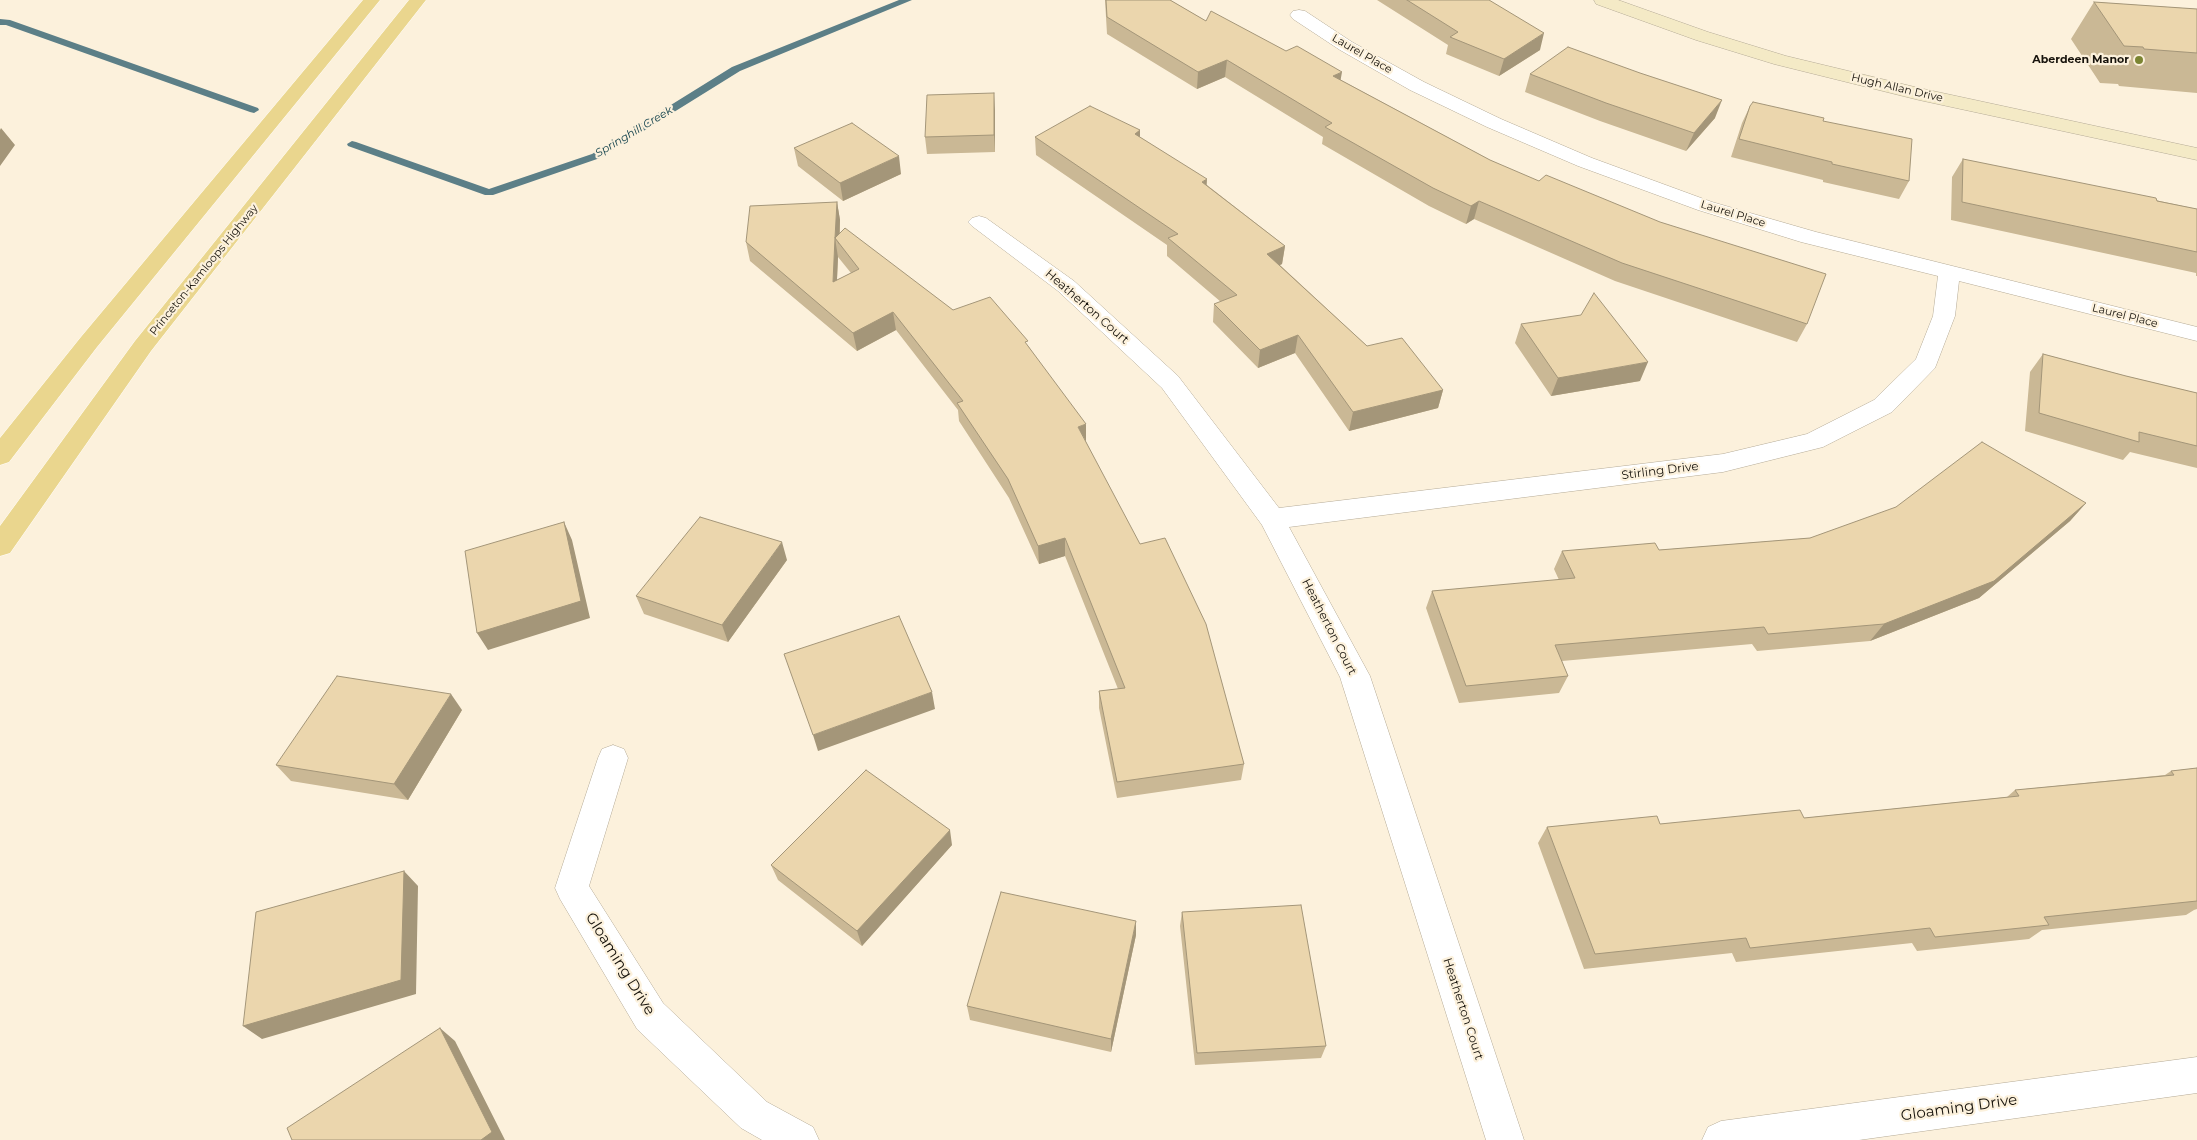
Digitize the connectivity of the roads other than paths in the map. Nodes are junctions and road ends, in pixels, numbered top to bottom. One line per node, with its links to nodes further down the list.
1 (372, 0): 9 (main road)
2 (418, 0): 11 (main road, Princeton-Kamloops Highway)
3 (1602, 0): 5 (main road, Hugh Allan Drive)
4 (1299, 15): 7 (street, Laurel Place)
5 (2197, 154)
6 (979, 222): 10 (street, Heatherton Court)
7 (1949, 272): 8 (street, Laurel Place); 10 (street, Stirling Drive)
8 (2197, 334)
9 (0, 456)
10 (1272, 519): 15 (street, Heatherton Court)
11 (0, 546)
12 (613, 758): 14 (street, Gloaming Drive)
13 (2197, 1076): 16 (street, Gloaming Drive)
14 (800, 1140)
15 (1505, 1140)
16 (1721, 1140)

